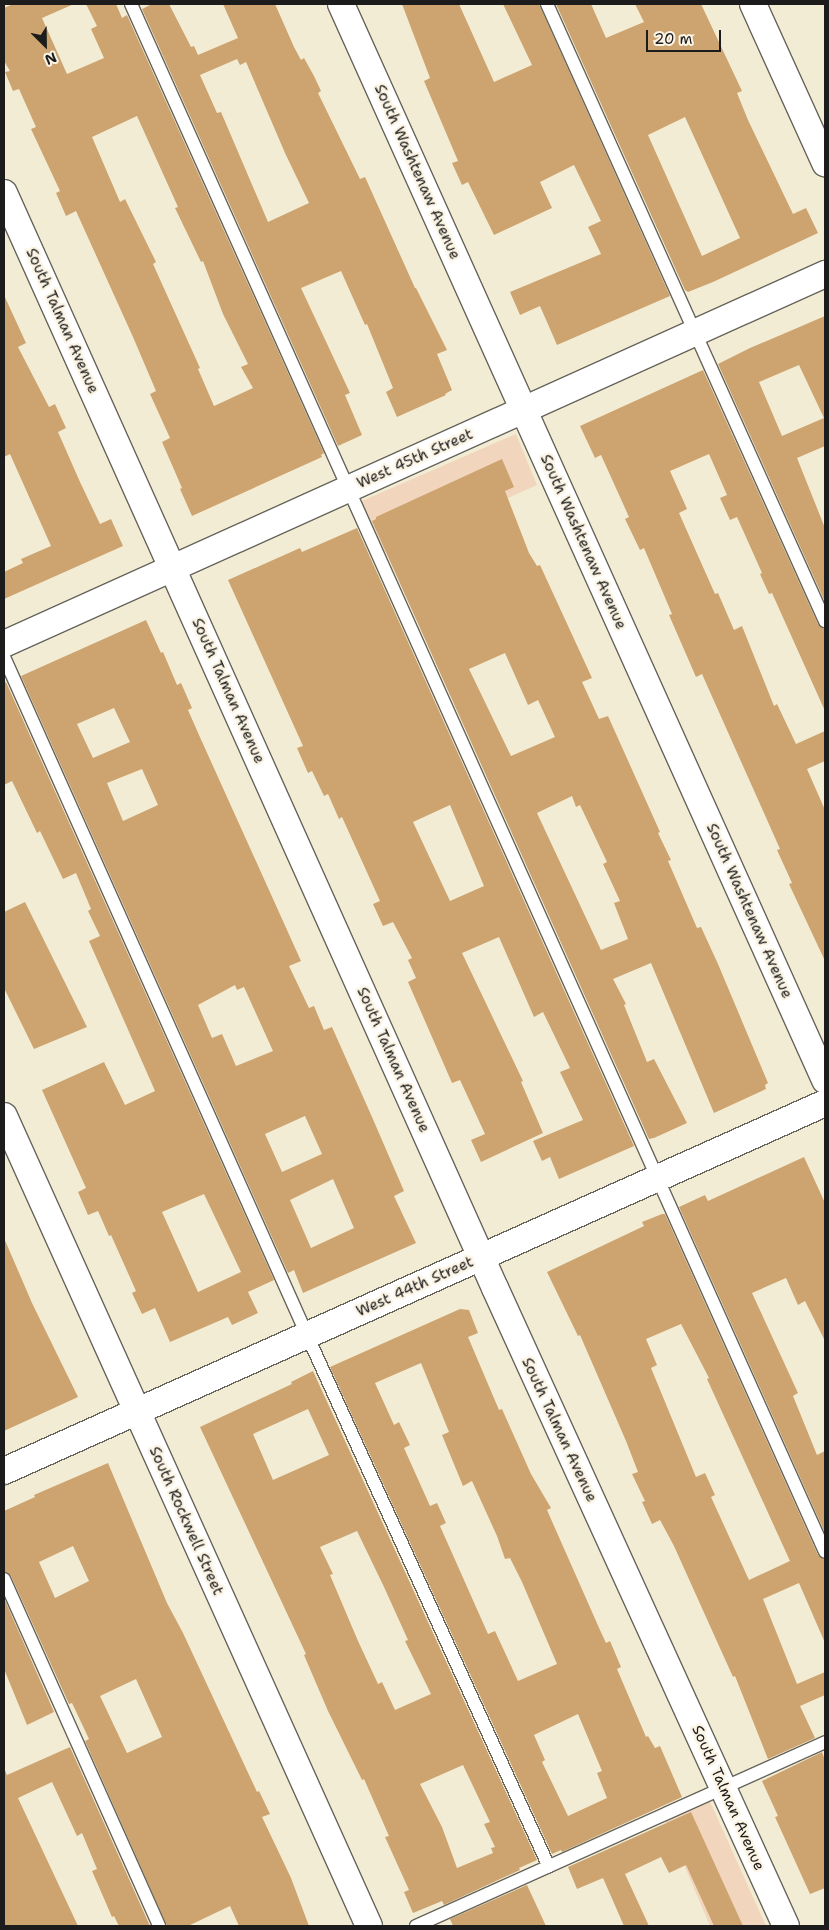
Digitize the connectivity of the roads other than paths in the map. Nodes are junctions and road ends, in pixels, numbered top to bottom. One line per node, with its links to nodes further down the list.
1 (130, 4): 10 (lane)
2 (341, 4): 9 (street, South Washtenaw Avenue)
3 (548, 4): 8 (lane)
4 (753, 4): 5 (street)
5 (825, 163)
6 (4, 193): 11 (street, South Talman Avenue)
7 (825, 274): 8 (street, West 45th Street)
8 (695, 333): 9 (street, West 45th Street); 12 (lane)
9 (524, 410): 10 (street, West 45th Street); 15 (street, South Washtenaw Avenue)
10 (348, 489): 11 (street, West 45th Street); 18 (lane)
11 (173, 568): 13 (street, West 45th Street); 19 (street, South Talman Avenue)
12 (825, 622)
13 (4, 644)
14 (4, 657): 20 (lane)
15 (825, 1080)
16 (825, 1103): 18 (street, West 44th Street)
17 (4, 1116): 21 (street, South Rockwell Street)
18 (657, 1178): 19 (street, West 44th Street); 23 (lane)
19 (481, 1258): 20 (street, West 44th Street); 26 (street, South Talman Avenue)
20 (307, 1335): 21 (street, West 44th Street); 27 (lane)
21 (137, 1412): 22 (street, West 44th Street); 29 (street, South Rockwell Street)
22 (4, 1472)
23 (825, 1552)
24 (4, 1579): 28 (lane)
25 (825, 1742): 26 (lane)
26 (723, 1788): 27 (lane); 31 (street, South Talman Avenue)
27 (549, 1866): 30 (lane)
28 (159, 1926)
29 (368, 1926)
30 (416, 1926)
31 (786, 1926)

